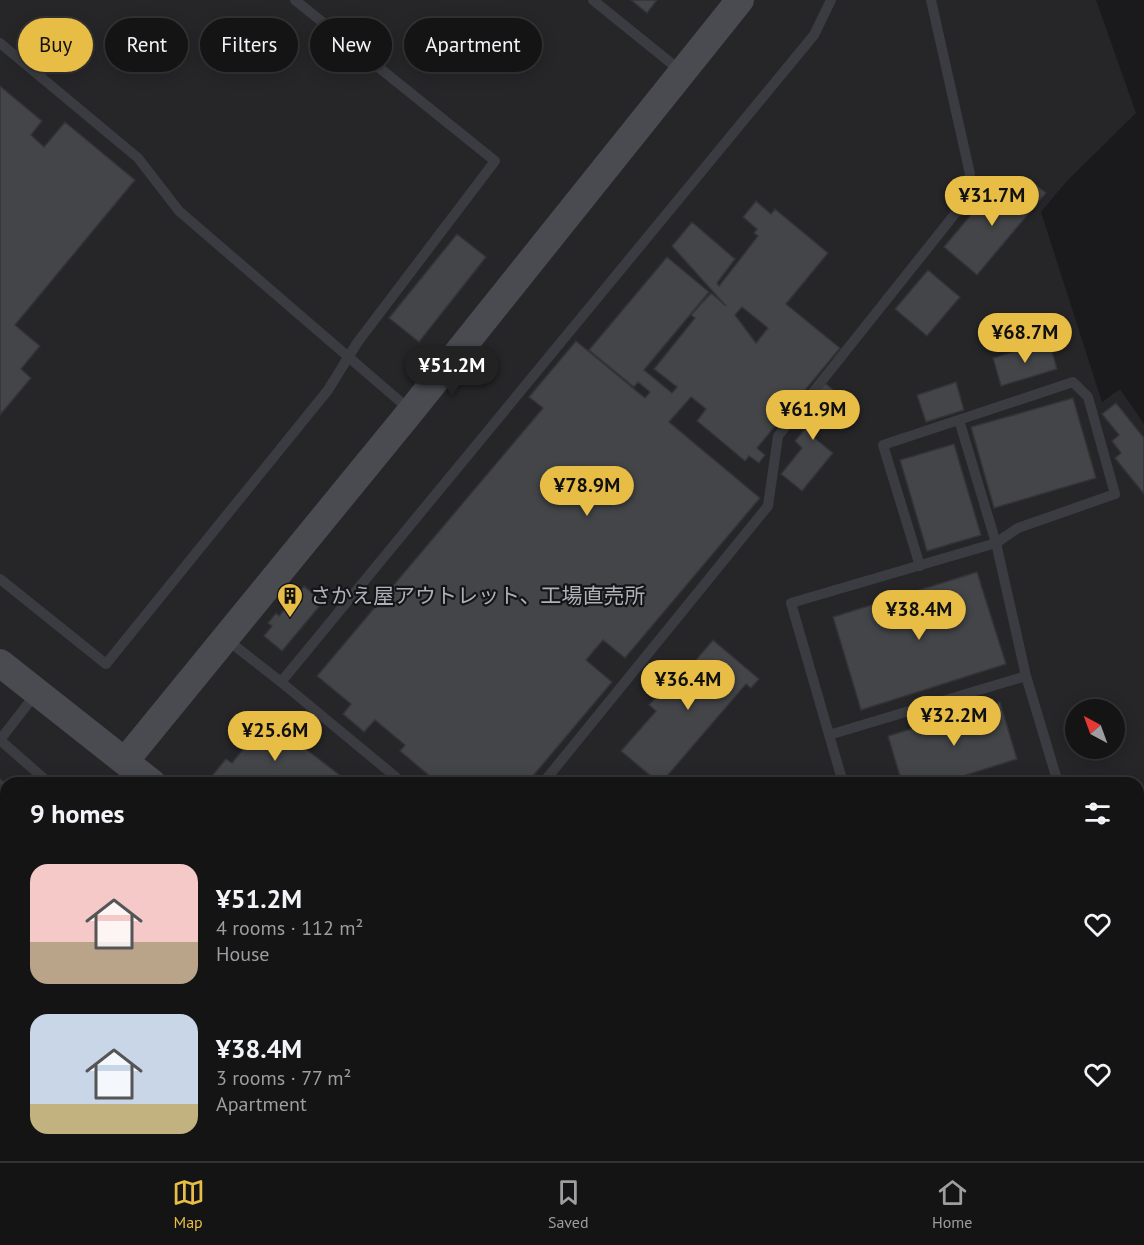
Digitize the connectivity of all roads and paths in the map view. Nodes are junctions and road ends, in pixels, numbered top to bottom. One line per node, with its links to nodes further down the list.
1 (295, 0): 8 (lane)
2 (593, 0): 7 (lane)
3 (740, 0): 7 (street)
4 (831, 0): 17 (lane)
5 (931, 0): 24 (lane)
6 (0, 42): 8 (lane)
7 (682, 72): 9 (street)
8 (348, 357): 9 (lane); 13 (lane)
9 (411, 411): 14 (street)
10 (959, 420): 11 (lane); 11 (lane); 12 (lane)
11 (996, 543): 12 (lane); 16 (lane)
12 (920, 566): 19 (lane)
13 (0, 579)
14 (225, 638): 17 (lane); 20 (street)
15 (0, 663): 18 (street)
16 (1026, 676): 19 (lane); 26 (lane)
17 (281, 682): 23 (lane)
18 (37, 692): 20 (street); 21 (lane)
19 (829, 735): 25 (lane)
20 (125, 761): 22 (street)
21 (42, 777)
22 (145, 777)
23 (395, 777)
24 (548, 777)
25 (841, 777)
26 (1057, 777)

